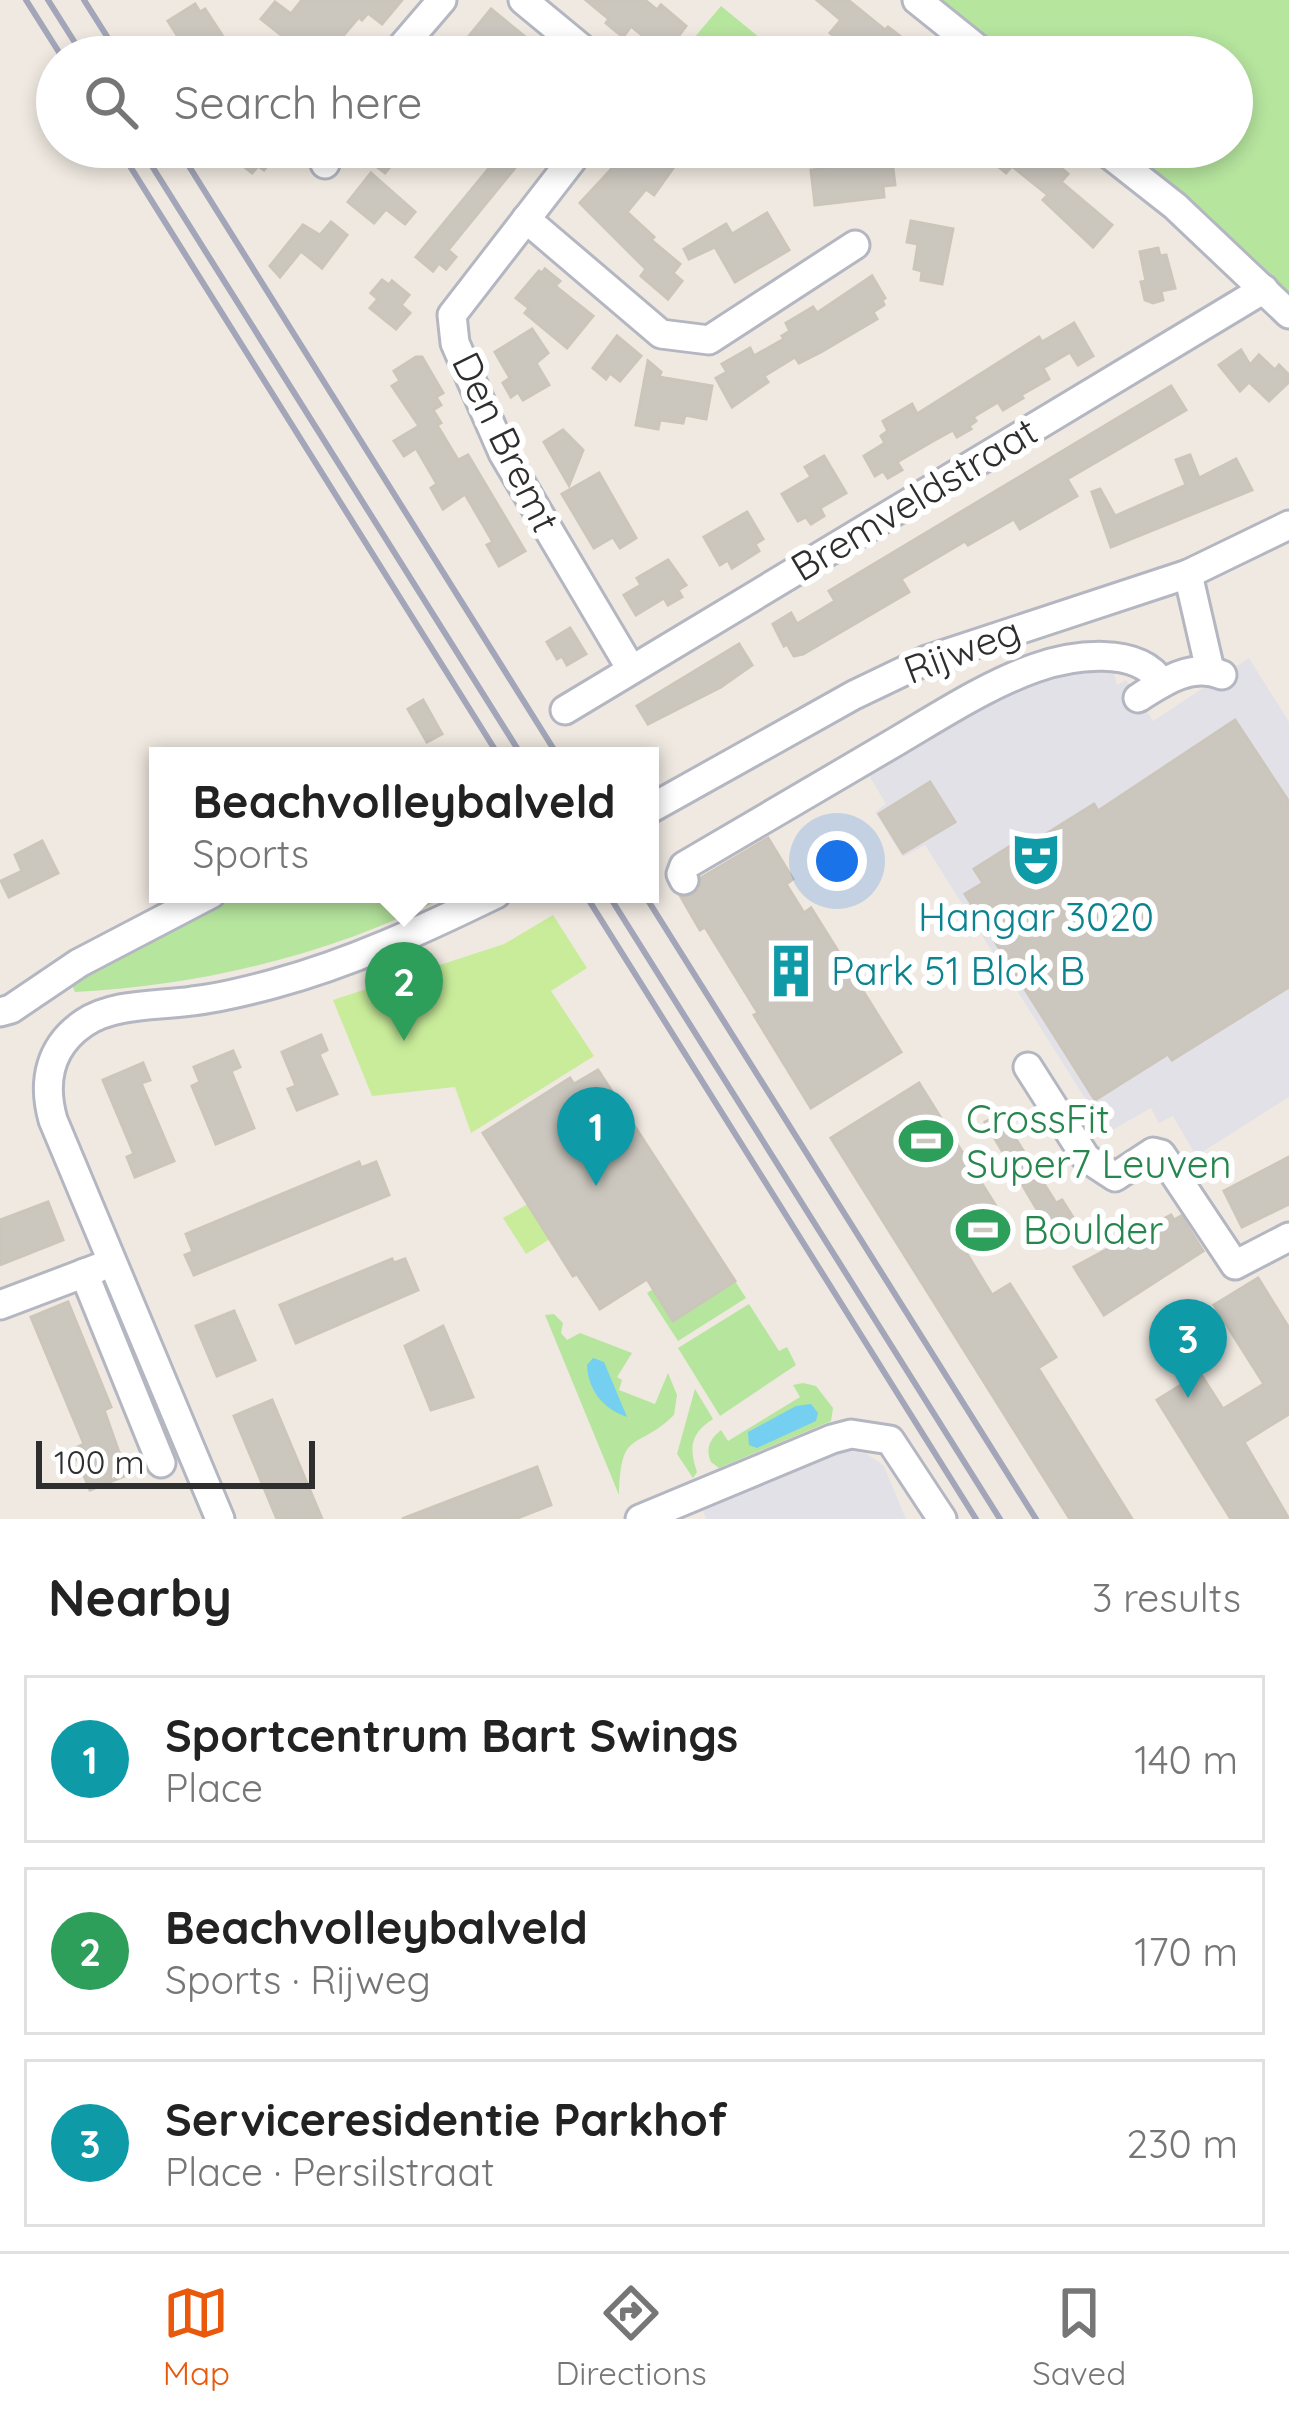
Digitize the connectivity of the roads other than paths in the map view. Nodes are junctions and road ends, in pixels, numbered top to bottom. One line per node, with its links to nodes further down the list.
1 (442, 0): 4 (street)
2 (523, 0): 5 (street)
3 (917, 0): 6 (street)
4 (411, 36)
5 (567, 36)
6 (962, 36)
7 (566, 168): 9 (street, Den Bremt)
8 (1126, 168): 11 (street)
9 (526, 219): 10 (street); 15 (street, Den Bremt)
10 (855, 245)
11 (1264, 289): 12 (street); 15 (street, Bremveldstraat)
12 (1289, 314)
13 (1289, 525): 14 (street, Rijweg)
14 (1188, 574): 17 (street, Rijweg); 18 (street)
15 (631, 669): 16 (street, Bremveldstraat)
16 (566, 710)
17 (659, 804)
18 (684, 880)
19 (195, 903): 21 (street)
20 (477, 903): 24 (street)
21 (5, 1011)
22 (1028, 1067): 23 (street)
23 (1289, 1237)
24 (113, 1262): 25 (street); 30 (street)
25 (84, 1273): 26 (street); 28 (street)
26 (0, 1305)
27 (867, 1436): 29 (street); 32 (street); 33 (street)
28 (161, 1463)
29 (677, 1512): 31 (street)
30 (220, 1519)
31 (640, 1519)
32 (927, 1519)
33 (942, 1519)

